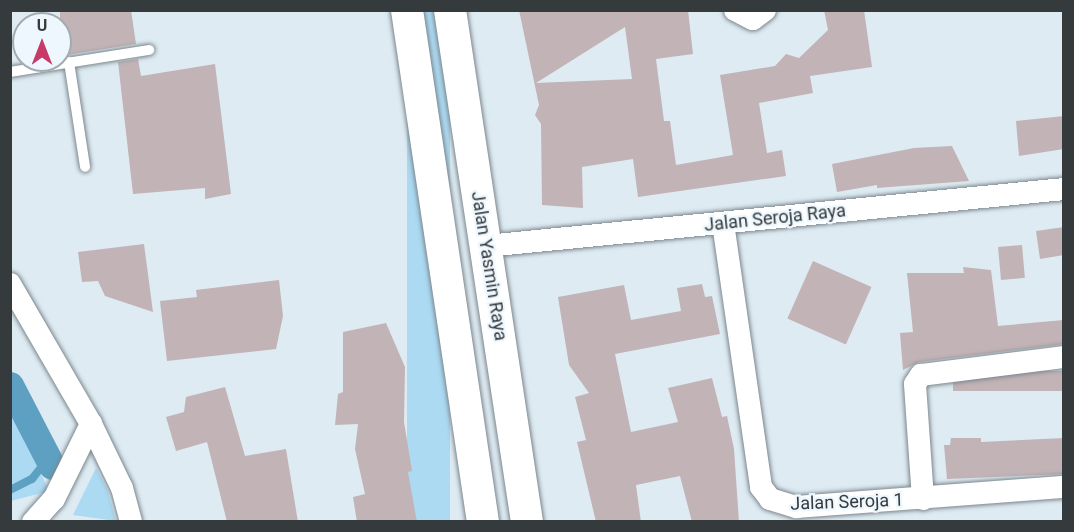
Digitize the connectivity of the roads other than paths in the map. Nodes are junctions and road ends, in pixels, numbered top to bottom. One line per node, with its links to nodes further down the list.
1 (407, 10): 10 (street)
2 (450, 10): 8 (street, Jalan Yasmin Raya)
3 (735, 10): 4 (street)
4 (765, 10)
5 (149, 50): 6 (lane)
6 (72, 62)
7 (71, 72): 9 (lane)
8 (474, 166): 10 (street); 13 (street, Jalan Yasmin Raya)
9 (86, 167)
10 (431, 172): 14 (street)
11 (1064, 189): 12 (street, Jalan Seroja Raya)
12 (723, 223): 13 (street, Jalan Seroja Raya); 19 (street, Jalan Seroja 1)
13 (486, 246): 14 (street); 23 (street, Jalan Yasmin Raya)
14 (443, 251): 22 (street)
15 (10, 284): 17 (street)
16 (1064, 357): 19 (street)
17 (91, 424): 20 (street); 21 (street)
18 (1064, 487): 19 (street, Jalan Seroja 1)
19 (923, 499)
20 (33, 522)
21 (131, 522)
22 (483, 522)
23 (527, 522)

